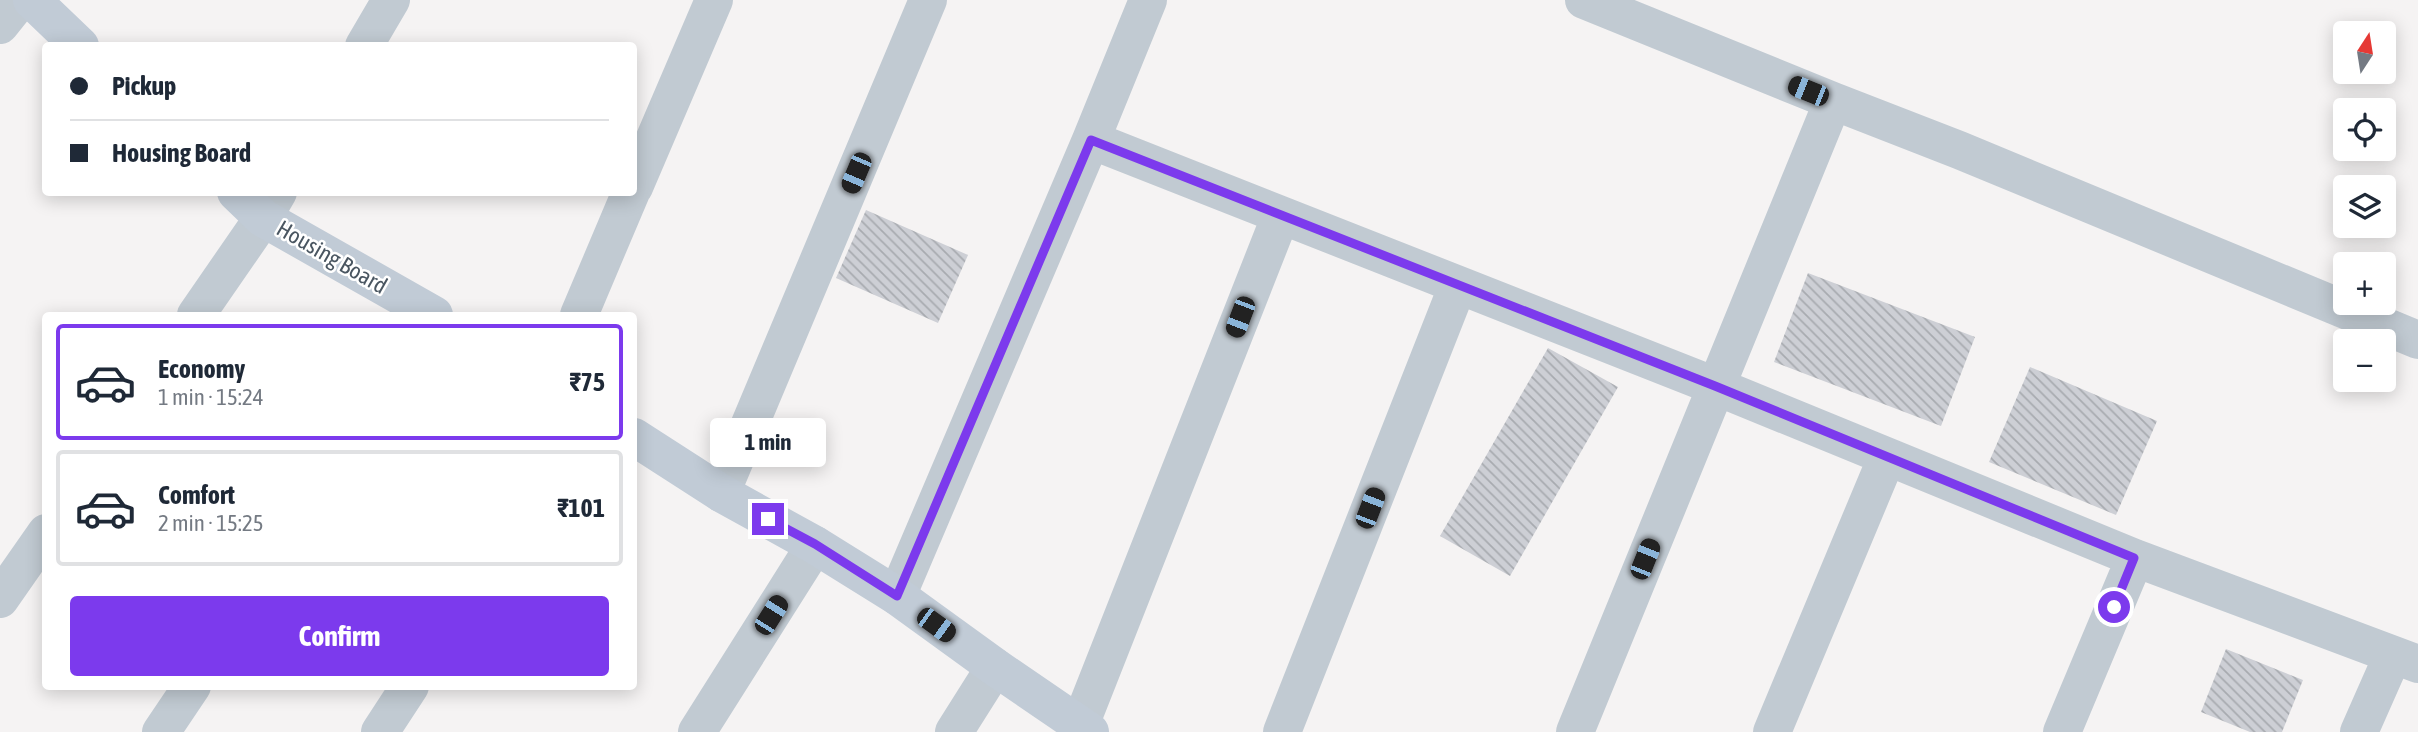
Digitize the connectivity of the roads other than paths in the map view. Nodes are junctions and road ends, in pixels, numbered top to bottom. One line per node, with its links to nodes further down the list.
1 (20, 0): 8 (street)
2 (32, 0): 9 (main road)
3 (390, 0): 10 (street)
4 (714, 0): 13 (street)
5 (928, 0): 25 (street)
6 (1148, 0): 12 (street)
7 (1586, 0): 11 (street)
8 (0, 25)
9 (76, 42)
10 (366, 42)
11 (1833, 101): 21 (street); 22 (street)
12 (1091, 140): 16 (street); 29 (street)
13 (637, 180)
14 (629, 196): 20 (street)
15 (259, 201): 18 (street); 19 (main road, Housing Board)
16 (1280, 215): 17 (street); 35 (street)
17 (1458, 285): 22 (street); 40 (street)
18 (198, 312)
19 (429, 312)
20 (580, 312)
21 (2418, 340)
22 (1715, 386): 24 (street); 41 (street)
23 (637, 440): 25 (main road)
24 (1887, 457): 28 (street); 42 (street)
25 (722, 493): 27 (main road)
26 (42, 539): 30 (street)
27 (815, 544): 29 (main road); 38 (street)
28 (2134, 558): 31 (street); 43 (street)
29 (897, 596): 32 (main road)
30 (0, 599)
31 (2405, 660): 44 (street)
32 (995, 667): 35 (main road); 39 (street)
33 (189, 690): 36 (street)
34 (407, 690): 37 (street)
35 (1085, 728)
36 (161, 732)
37 (380, 732)
38 (697, 732)
39 (954, 732)
40 (1282, 732)
41 (1575, 732)
42 (1772, 732)
43 (2062, 732)
44 (2359, 732)

